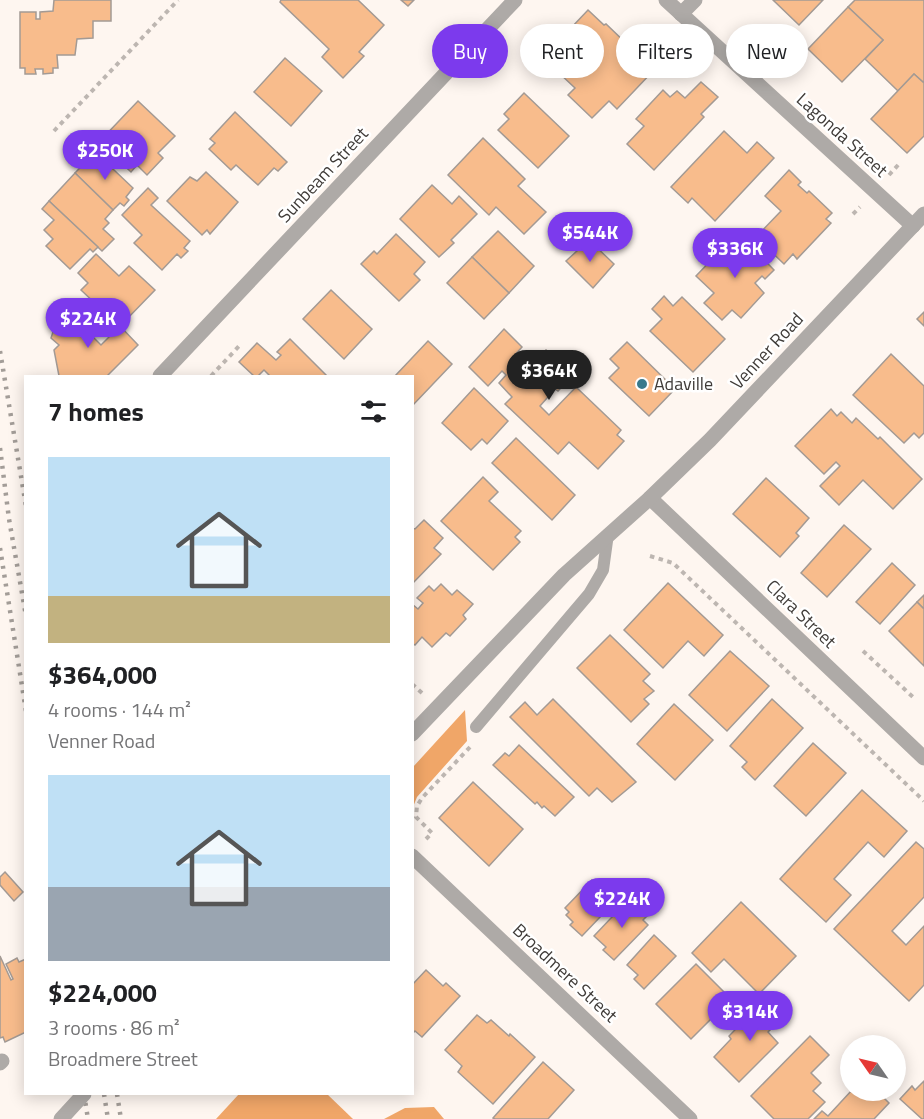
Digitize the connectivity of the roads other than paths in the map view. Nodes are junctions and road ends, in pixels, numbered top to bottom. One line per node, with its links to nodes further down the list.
1 (515, 0): 7 (street, Sunbeam Street)
2 (666, 0): 4 (street, Lagonda Street)
3 (695, 0): 4 (street)
4 (681, 14): 6 (street, Lagonda Street)
5 (924, 214): 6 (street, Venner Road)
6 (913, 226): 8 (street, Venner Road)
7 (161, 375)
8 (650, 498): 9 (street, Venner Road); 12 (street, Clara Street)
9 (608, 534): 10 (lane); 11 (street, Venner Road)
10 (476, 727)
11 (414, 732)
12 (924, 758)
13 (414, 858): 16 (street, Broadmere Street)
14 (83, 1095): 15 (street, bridge)
15 (61, 1119)
16 (690, 1119)

